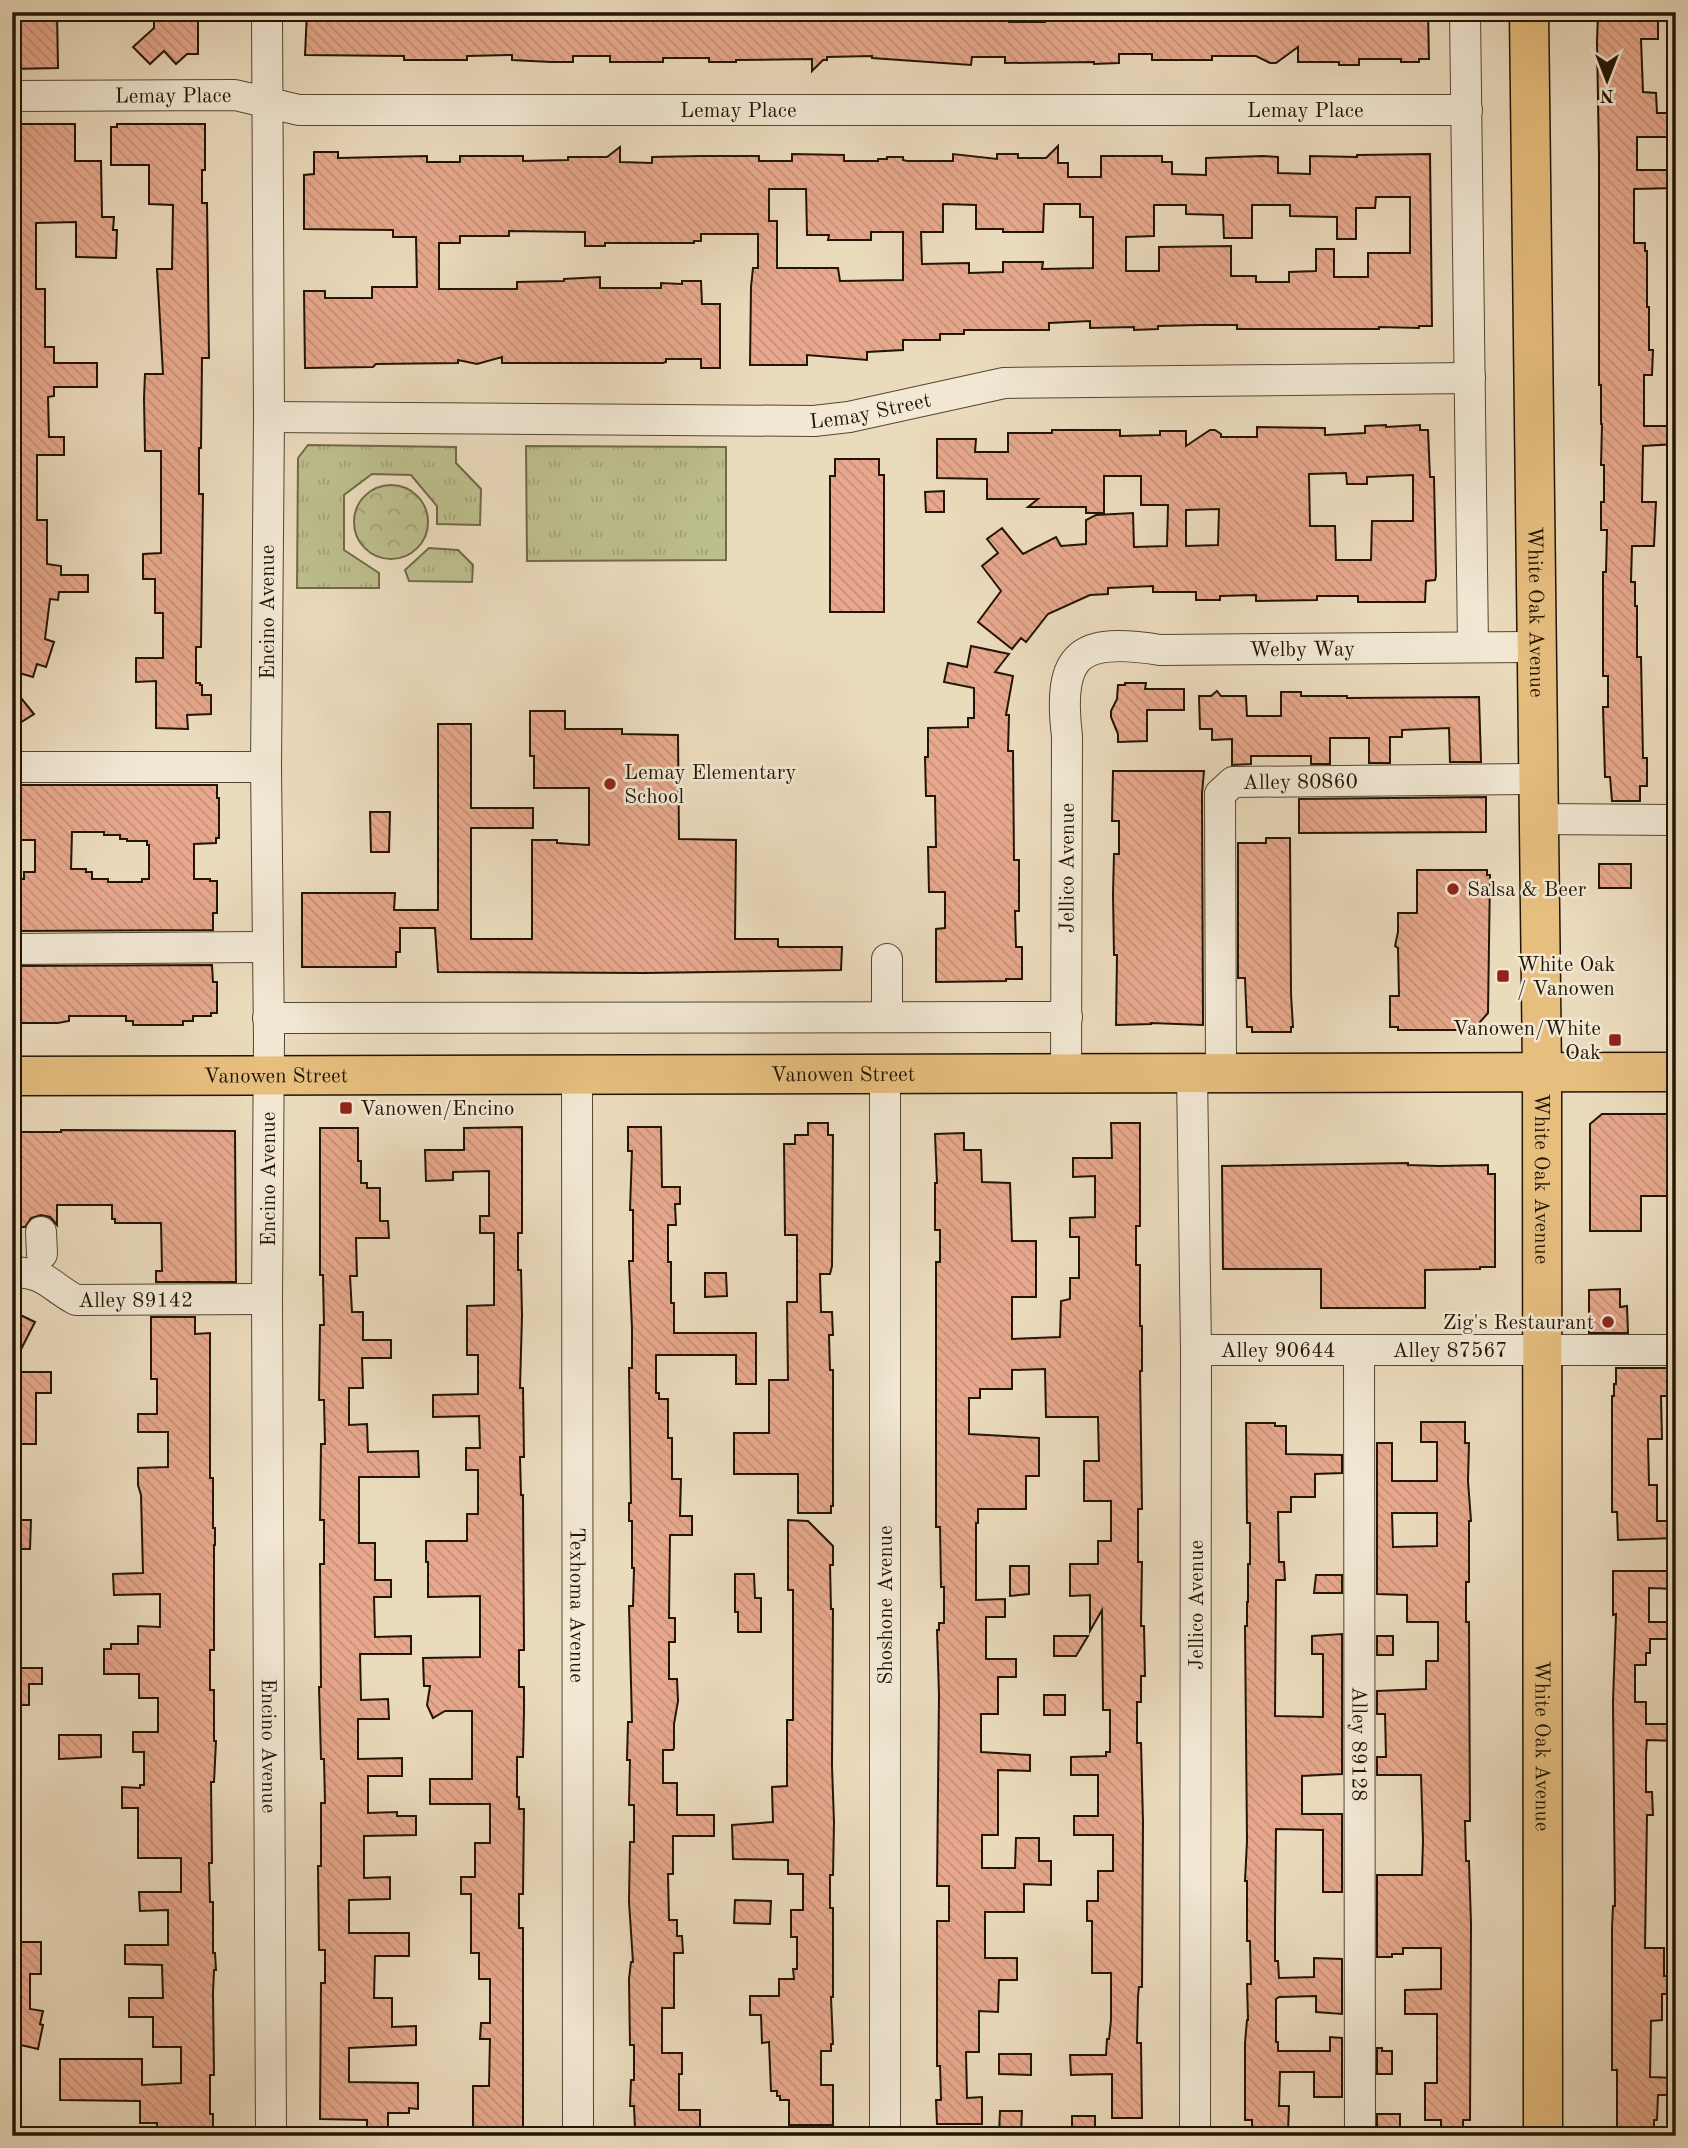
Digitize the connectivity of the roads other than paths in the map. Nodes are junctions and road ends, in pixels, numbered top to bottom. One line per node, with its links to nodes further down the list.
1 (267, 12): 5 (street, Encino Avenue)
2 (1465, 12): 6 (street)
3 (1529, 12): 10 (main road, White Oak Avenue)
4 (12, 96): 5 (street, Lemay Place)
5 (267, 103): 6 (street, Lemay Place); 8 (street, Encino Avenue)
6 (1466, 110): 7 (street)
7 (1470, 378): 8 (street, Lemay Street); 9 (street)
8 (269, 417): 12 (street, Encino Avenue)
9 (1473, 647): 10 (street, Welby Way); 11 (street, Welby Way)
10 (1537, 647): 14 (main road, White Oak Avenue)
11 (1074, 663): 21 (street, Jellico Avenue)
12 (266, 766): 13 (street); 17 (street, Encino Avenue)
13 (12, 767)
14 (1538, 779): 15 (main road, White Oak Avenue); 25 (street, Alley 80860)
15 (1539, 819): 16 (street); 23 (main road, White Oak Avenue)
16 (1676, 820)
17 (267, 947): 18 (street); 22 (street, Encino Avenue)
18 (12, 948)
19 (887, 959): 20 (street)
20 (887, 1017): 21 (street); 22 (street)
21 (1067, 1017): 26 (street, Jellico Avenue)
22 (268, 1018): 30 (street, Encino Avenue)
23 (1542, 1072): 24 (main road, Vanowen Street); 25 (main road, Vanowen Street); 35 (main road, White Oak Avenue)
24 (1676, 1072)
25 (1207, 1073): 26 (main road, Vanowen Street); 33 (street, Jellico Avenue)
26 (1066, 1074): 28 (main road, Vanowen Street)
27 (577, 1075): 28 (main road, Vanowen Street); 30 (main road, Vanowen Street); 38 (street, Texhoma Avenue)
28 (885, 1075): 39 (street, Shoshone Avenue)
29 (12, 1076): 30 (main road, Vanowen Street)
30 (268, 1076): 32 (street, Encino Avenue)
31 (12, 1272): 32 (street, Alley 89142)
32 (267, 1299): 37 (street, Encino Avenue)
33 (1196, 1350): 34 (street, Alley 90644); 40 (street, Jellico Avenue)
34 (1359, 1350): 35 (street, Alley 87567); 41 (street, Alley 89128)
35 (1541, 1350): 36 (street, Alley 87567); 42 (main road, White Oak Avenue)
36 (1676, 1350)
37 (271, 2136)
38 (578, 2136)
39 (885, 2136)
40 (1195, 2136)
41 (1360, 2136)
42 (1542, 2136)

